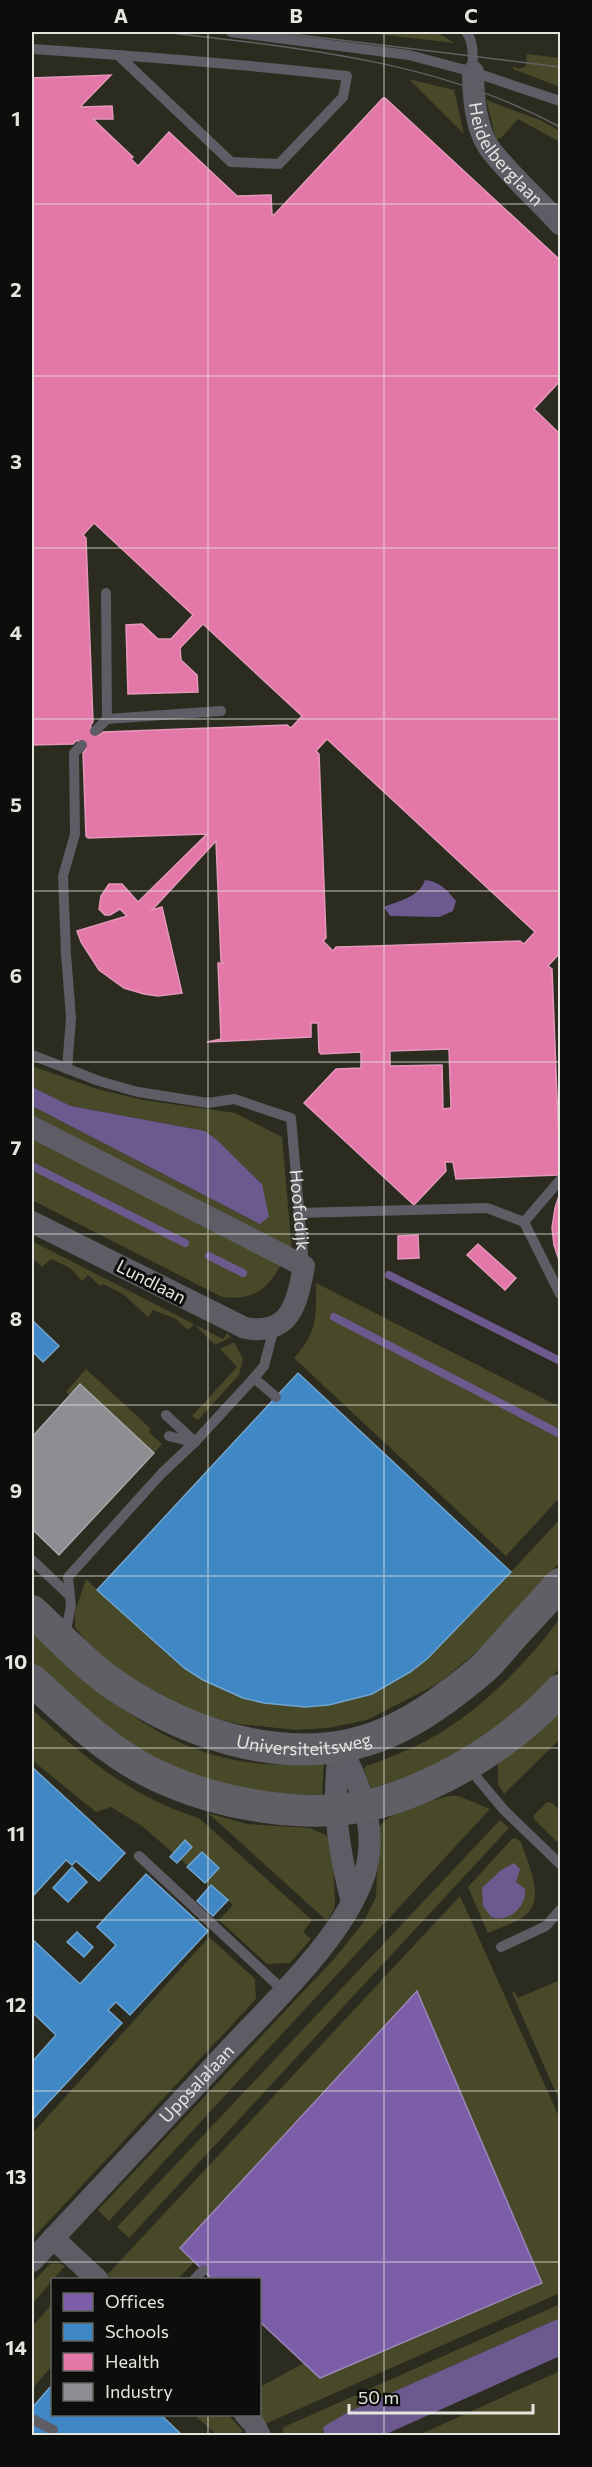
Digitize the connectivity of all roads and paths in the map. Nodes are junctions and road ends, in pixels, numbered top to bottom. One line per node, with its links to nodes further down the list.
1 (231, 32): 5 (lane, Heidelberglaan)
2 (466, 32): 5 (lane, Heidelberglaan)
3 (32, 49): 4 (lane)
4 (118, 55): 4 (lane)
5 (473, 72): 6 (lane, Heidelberglaan); 7 (street, Heidelberglaan)
6 (561, 101)
7 (561, 224)
8 (106, 593): 10 (lane)
9 (221, 711): 10 (lane)
10 (107, 719): 11 (lane)
11 (95, 731)
12 (82, 745): 14 (lane)
13 (32, 1055): 14 (lane, Hoofddijk)
14 (67, 1069): 17 (lane, Hoofddijk)
15 (32, 1127): 20 (street, Hoofddijk)
16 (561, 1180): 19 (lane)
17 (298, 1213): 19 (lane); 20 (lane, Hoofddijk)
18 (32, 1222): 22 (street, Lundlaan)
19 (524, 1222): 21 (lane)
20 (304, 1266): 22 (street)
21 (561, 1294)
22 (274, 1328): 23 (lane)
23 (254, 1378): 24 (lane); 27 (lane)
24 (276, 1397)
25 (166, 1415): 27 (lane)
26 (169, 1436): 27 (lane)
27 (195, 1442): 31 (lane)
28 (32, 1560): 31 (lane)
29 (561, 1584): 36 (main road, Universiteitsweg)
30 (32, 1593): 33 (street)
31 (69, 1595): 33 (lane)
32 (32, 1611): 33 (main road, Universiteitsweg)
33 (64, 1641): 36 (main road, Universiteitsweg)
34 (32, 1680): 38 (main road)
35 (561, 1690): 37 (main road)
36 (340, 1747): 38 (street, Uppsalalaan); 38 (street, Uppsalalaan)
37 (466, 1764): 38 (main road); 40 (lane)
38 (351, 1807): 41 (street, Uppsalalaan); 41 (street, Uppsalalaan)
39 (139, 1856): 44 (lane)
40 (561, 1864)
41 (352, 1902): 44 (street, Uppsalalaan)
42 (561, 1910): 43 (lane)
43 (501, 1947)
44 (284, 1991): 45 (street, Uppsalalaan)
45 (53, 2238): 46 (street, Uppsalalaan); 48 (street)
46 (32, 2261)
47 (203, 2270): 49 (lane)
48 (96, 2278)
49 (196, 2278)
50 (245, 2416): 53 (street)
51 (32, 2419): 52 (lane)
52 (53, 2430)
53 (260, 2436)

